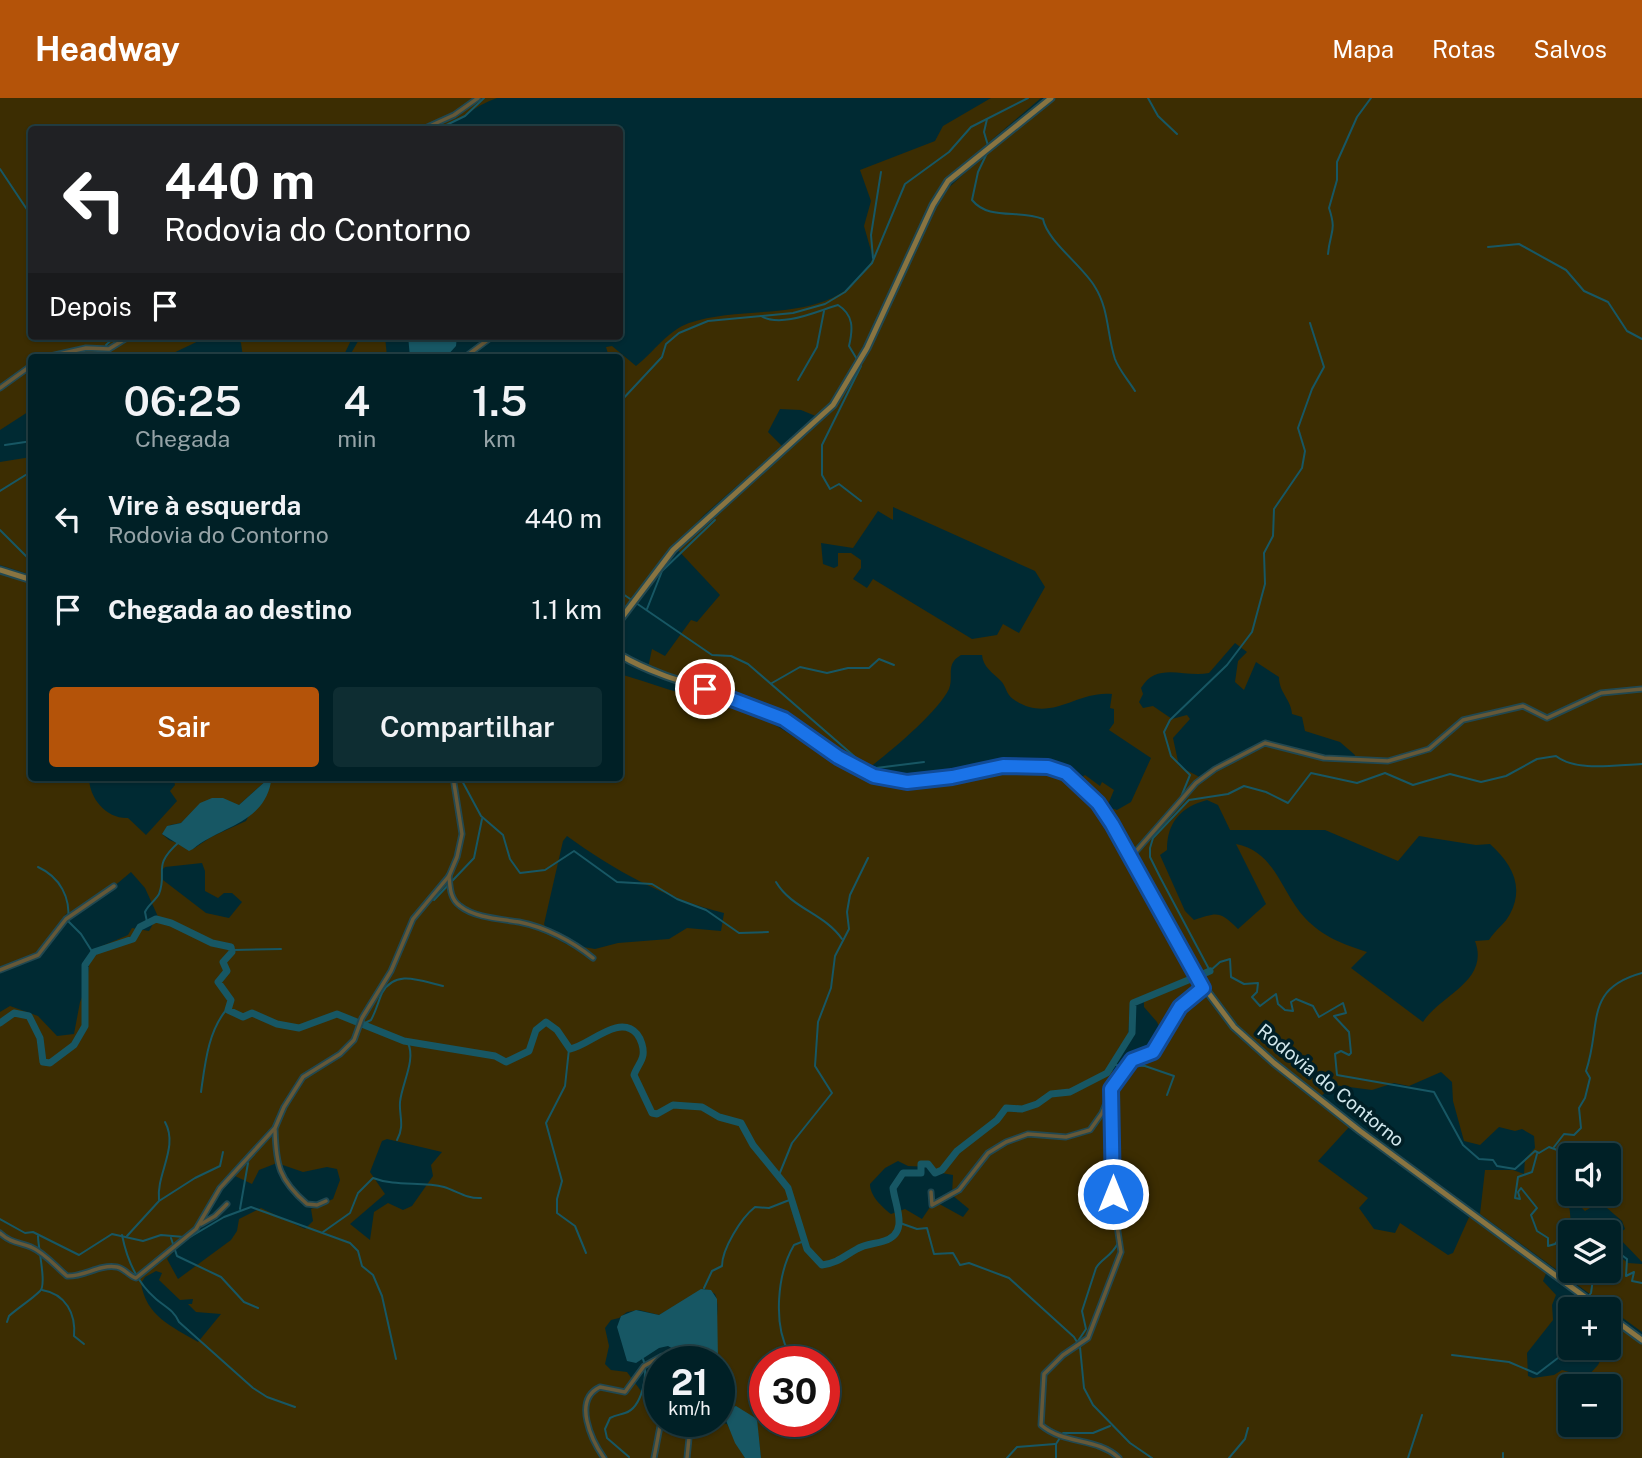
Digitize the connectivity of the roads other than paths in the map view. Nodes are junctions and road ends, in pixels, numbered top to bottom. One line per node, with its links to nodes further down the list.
1 (478, 98): 3 (street)
2 (1051, 98): 12 (main road)
3 (430, 126)
4 (123, 340): 6 (street)
5 (488, 340): 7 (street)
6 (59, 354)
7 (469, 354)
8 (28, 368): 9 (street)
9 (0, 388)
10 (0, 570): 11 (main road)
11 (28, 579)
12 (623, 616)
13 (623, 657): 16 (main road, Rodovia do Contorno)
14 (1642, 688): 16 (street)
15 (453, 781): 17 (street)
16 (1131, 857): 21 (main road, Rodovia do Contorno)
17 (449, 876): 19 (street); 23 (street)
18 (114, 886): 20 (street)
19 (593, 958)
20 (0, 971)
21 (1203, 988): 22 (street); 29 (main road, Rodovia do Contorno)
22 (1111, 1089): 24 (street); 38 (street)
23 (275, 1128): 25 (street); 27 (street)
24 (931, 1192)
25 (326, 1201)
26 (227, 1204): 27 (street)
27 (201, 1224): 28 (street)
28 (0, 1233)
29 (1584, 1297)
30 (1621, 1325): 31 (main road)
31 (1642, 1340)
32 (644, 1368): 35 (street)
33 (658, 1437): 36 (street)
34 (689, 1437): 37 (street)
35 (604, 1458)
36 (654, 1458)
37 (687, 1458)
38 (1119, 1458)

